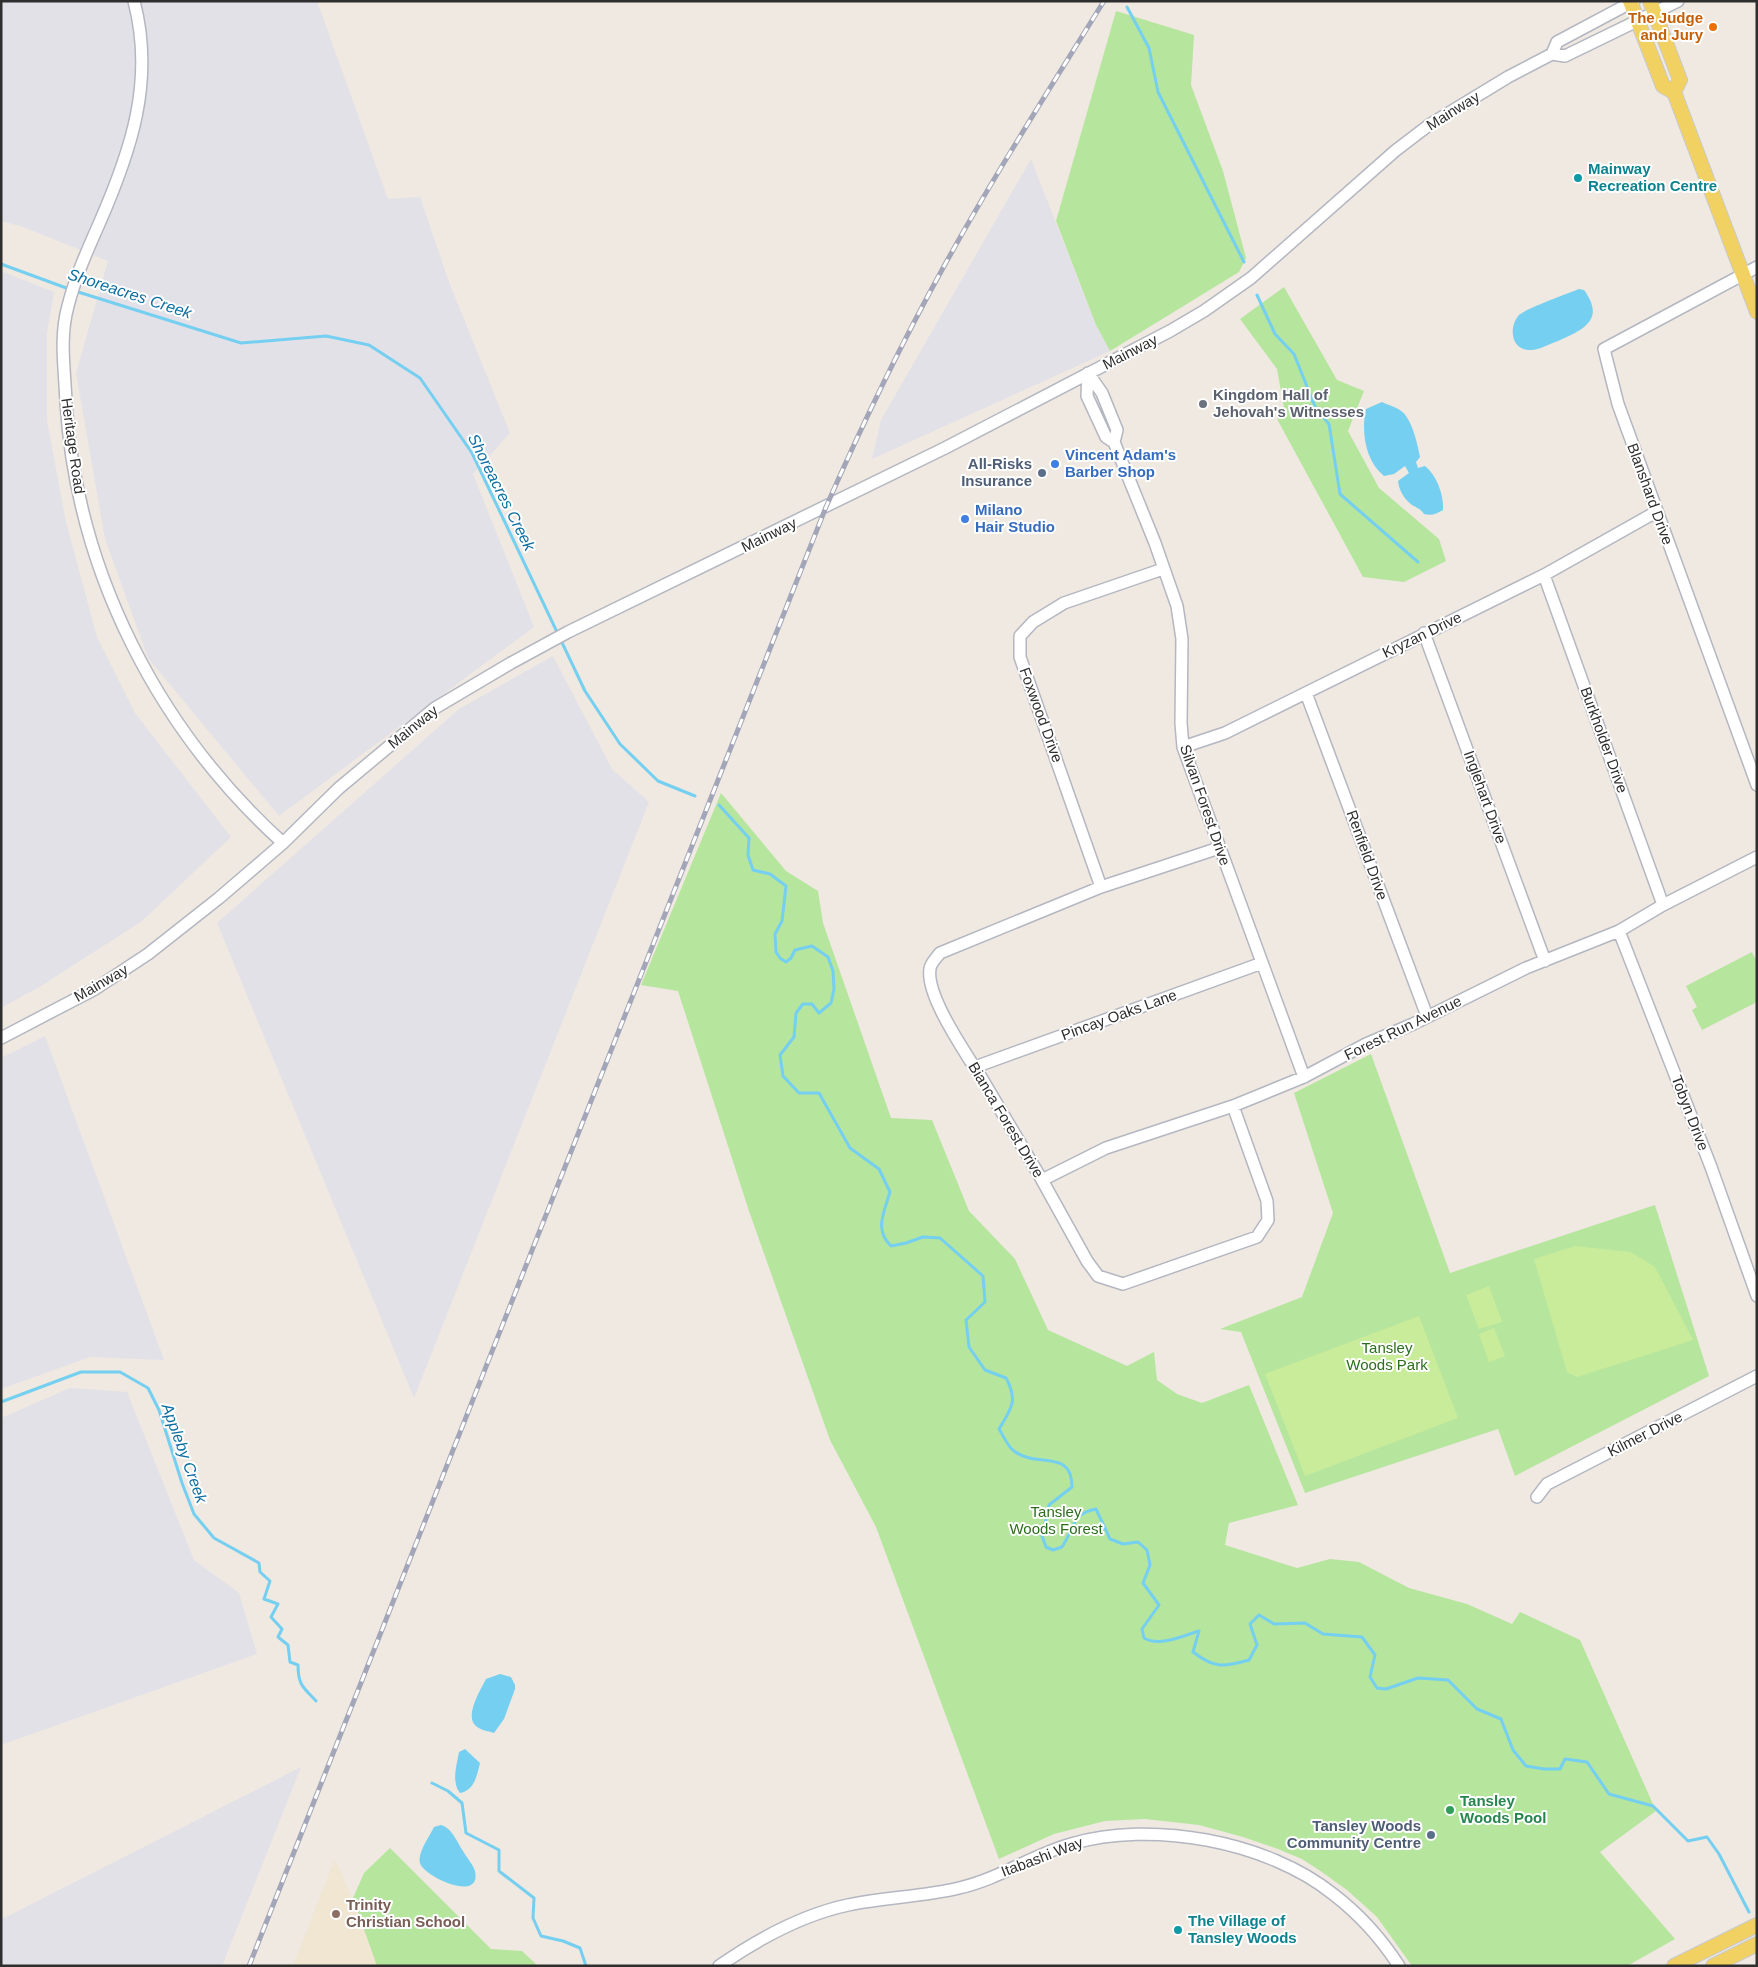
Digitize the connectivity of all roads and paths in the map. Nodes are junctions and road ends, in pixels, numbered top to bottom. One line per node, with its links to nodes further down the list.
1 (134, 1): 19 (street, Heritage Road)
2 (1678, 1): 4 (street, Mainway)
3 (1631, 2): 5 (main road); 6 (street, Mainway)
4 (1652, 7): 5 (street, Mainway); 7 (main road)
5 (1638, 21): 6 (street, Mainway); 7 (main road)
6 (1552, 54): 11 (street, Mainway)
7 (1674, 92): 9 (main road)
8 (1757, 267): 9 (street)
9 (1743, 273): 10 (main road); 12 (street, Blanshard Drive)
10 (1757, 312)
11 (1088, 374): 13 (street, Silvan Forest Drive); 19 (street, Mainway)
12 (1656, 512): 14 (street, Kryzan Drive); 18 (street, Blanshard Drive)
13 (1163, 569): 17 (street, Silvan Forest Drive); 22 (street, Foxwood Drive)
14 (1544, 576): 15 (street, Kryzan Drive); 23 (street, Burkholder Drive)
15 (1424, 633): 16 (street, Kryzan Drive); 25 (street, Inglehart Drive)
16 (1306, 693): 17 (street, Kryzan Drive); 27 (street, Renfield Drive)
17 (1183, 747): 20 (street, Silvan Forest Drive)
18 (1757, 785)
19 (283, 843): 28 (street, Mainway)
20 (1220, 848): 22 (street, Bianca Forest Drive); 26 (street, Silvan Forest Drive)
21 (1757, 857): 23 (street, Forest Run Avenue)
22 (1102, 888): 29 (street, Bianca Forest Drive)
23 (1663, 904): 24 (street, Forest Run Avenue)
24 (1619, 931): 25 (street, Forest Run Avenue); 33 (street, Tobyn Drive)
25 (1545, 961): 27 (street, Forest Run Avenue)
26 (1262, 963): 29 (street, Pincay Oaks Lane); 30 (street, Silvan Forest Drive)
27 (1427, 1016): 30 (street, Forest Run Avenue)
28 (1, 1038)
29 (975, 1067): 32 (street, Bianca Forest Drive)
30 (1304, 1077): 31 (street, Forest Run Avenue)
31 (1233, 1106): 32 (street, Forest Run Avenue); 32 (street, Bianca Forest Drive)
32 (1042, 1180)
33 (1757, 1296)
34 (1757, 1376): 35 (street, Kilmer Drive)
35 (1537, 1497)
36 (1757, 1924): 40 (main road)
37 (1751, 1947): 41 (main road)
38 (719, 1966): 39 (street, Itabashi Way)
39 (1399, 1966)
40 (1674, 1966)
41 (1713, 1966)

